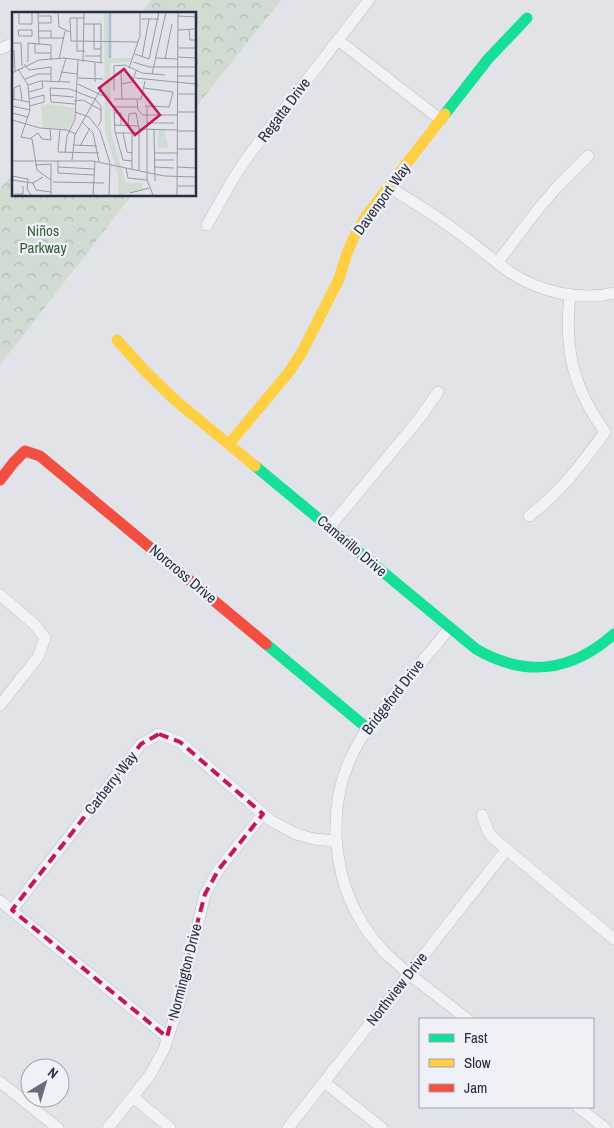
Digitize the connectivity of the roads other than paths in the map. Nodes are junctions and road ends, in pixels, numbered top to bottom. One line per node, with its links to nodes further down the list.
1 (369, 0): 3 (street, Regatta Drive)
2 (527, 18): 6 (street, Davenport Way)
3 (338, 40): 6 (street); 9 (street, Regatta Drive)
4 (12, 44): 5 (street)
5 (0, 49)
6 (441, 120): 8 (street, Davenport Way)
7 (588, 156): 10 (street)
8 (389, 187): 10 (street); 15 (street, Davenport Way)
9 (207, 225)
10 (497, 263): 12 (street)
11 (614, 293): 12 (street)
12 (570, 295): 17 (street)
13 (117, 340): 15 (street, Camarillo Drive)
14 (438, 392): 18 (street)
15 (229, 444): 18 (street, Camarillo Drive)
16 (0, 480): 23 (street, Norcross Drive)
17 (530, 516)
18 (329, 528): 20 (street, Camarillo Drive)
19 (0, 595): 22 (street)
20 (450, 628): 21 (street, Camarillo Drive); 23 (street, Bridgeford Drive)
21 (614, 634)
22 (0, 705)
23 (367, 728): 26 (street, Bridgeford Drive)
24 (263, 814): 26 (street, Carberry Way); 29 (street, Carberry Way); 33 (street, Normington Drive)
25 (482, 815): 27 (street)
26 (336, 841): 31 (street, Bridgeford Drive)
27 (506, 850): 30 (street); 31 (street, Northview Drive)
28 (0, 901): 29 (street)
29 (12, 910): 33 (street)
30 (614, 939)
31 (409, 974): 32 (street, Bridgeford Drive); 35 (street, Northview Drive)
32 (466, 1018)
33 (167, 1037): 36 (street, Normington Drive)
34 (0, 1082): 38 (street)
35 (324, 1082): 41 (street, Northview Drive); 42 (street)
36 (132, 1097): 39 (street, Normington Drive); 40 (street)
37 (579, 1108): 43 (street)
38 (58, 1128)
39 (108, 1128)
40 (170, 1128)
41 (288, 1128)
42 (382, 1128)
43 (605, 1128)

